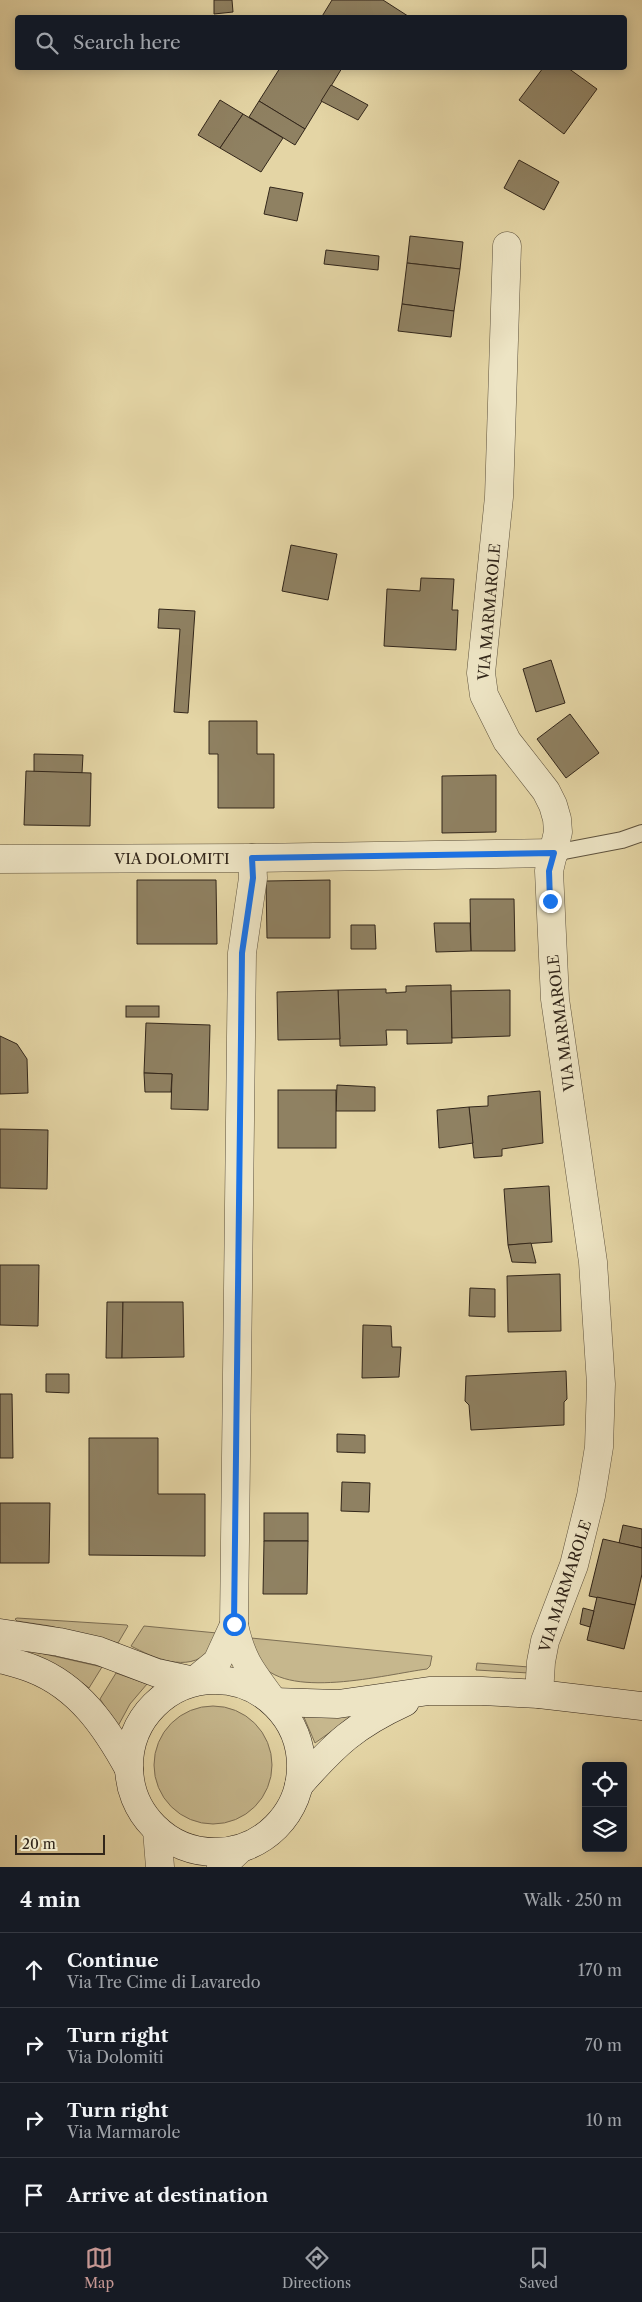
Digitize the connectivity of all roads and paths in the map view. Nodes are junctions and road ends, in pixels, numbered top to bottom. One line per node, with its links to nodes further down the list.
1 (507, 246): 3 (street, VIA MARMAROLE)
2 (642, 832): 3 (lane)
3 (554, 853): 5 (street, VIA DOLOMITI); 11 (street, VIA MARMAROLE)
4 (0, 858): 5 (street, VIA DOLOMITI)
5 (252, 858): 6 (street)
6 (234, 1624): 9 (street); 12 (street)
7 (0, 1633): 9 (street)
8 (0, 1659): 14 (street)
9 (194, 1682): 12 (street); 14 (street)
10 (429, 1691): 11 (street); 12 (street); 15 (street)
11 (539, 1694): 13 (street)
12 (274, 1702): 15 (street)
13 (642, 1706)
14 (129, 1769): 16 (street)
15 (299, 1785): 17 (street)
16 (157, 1830): 17 (street); 18 (street)
17 (230, 1858)
18 (160, 1867)

